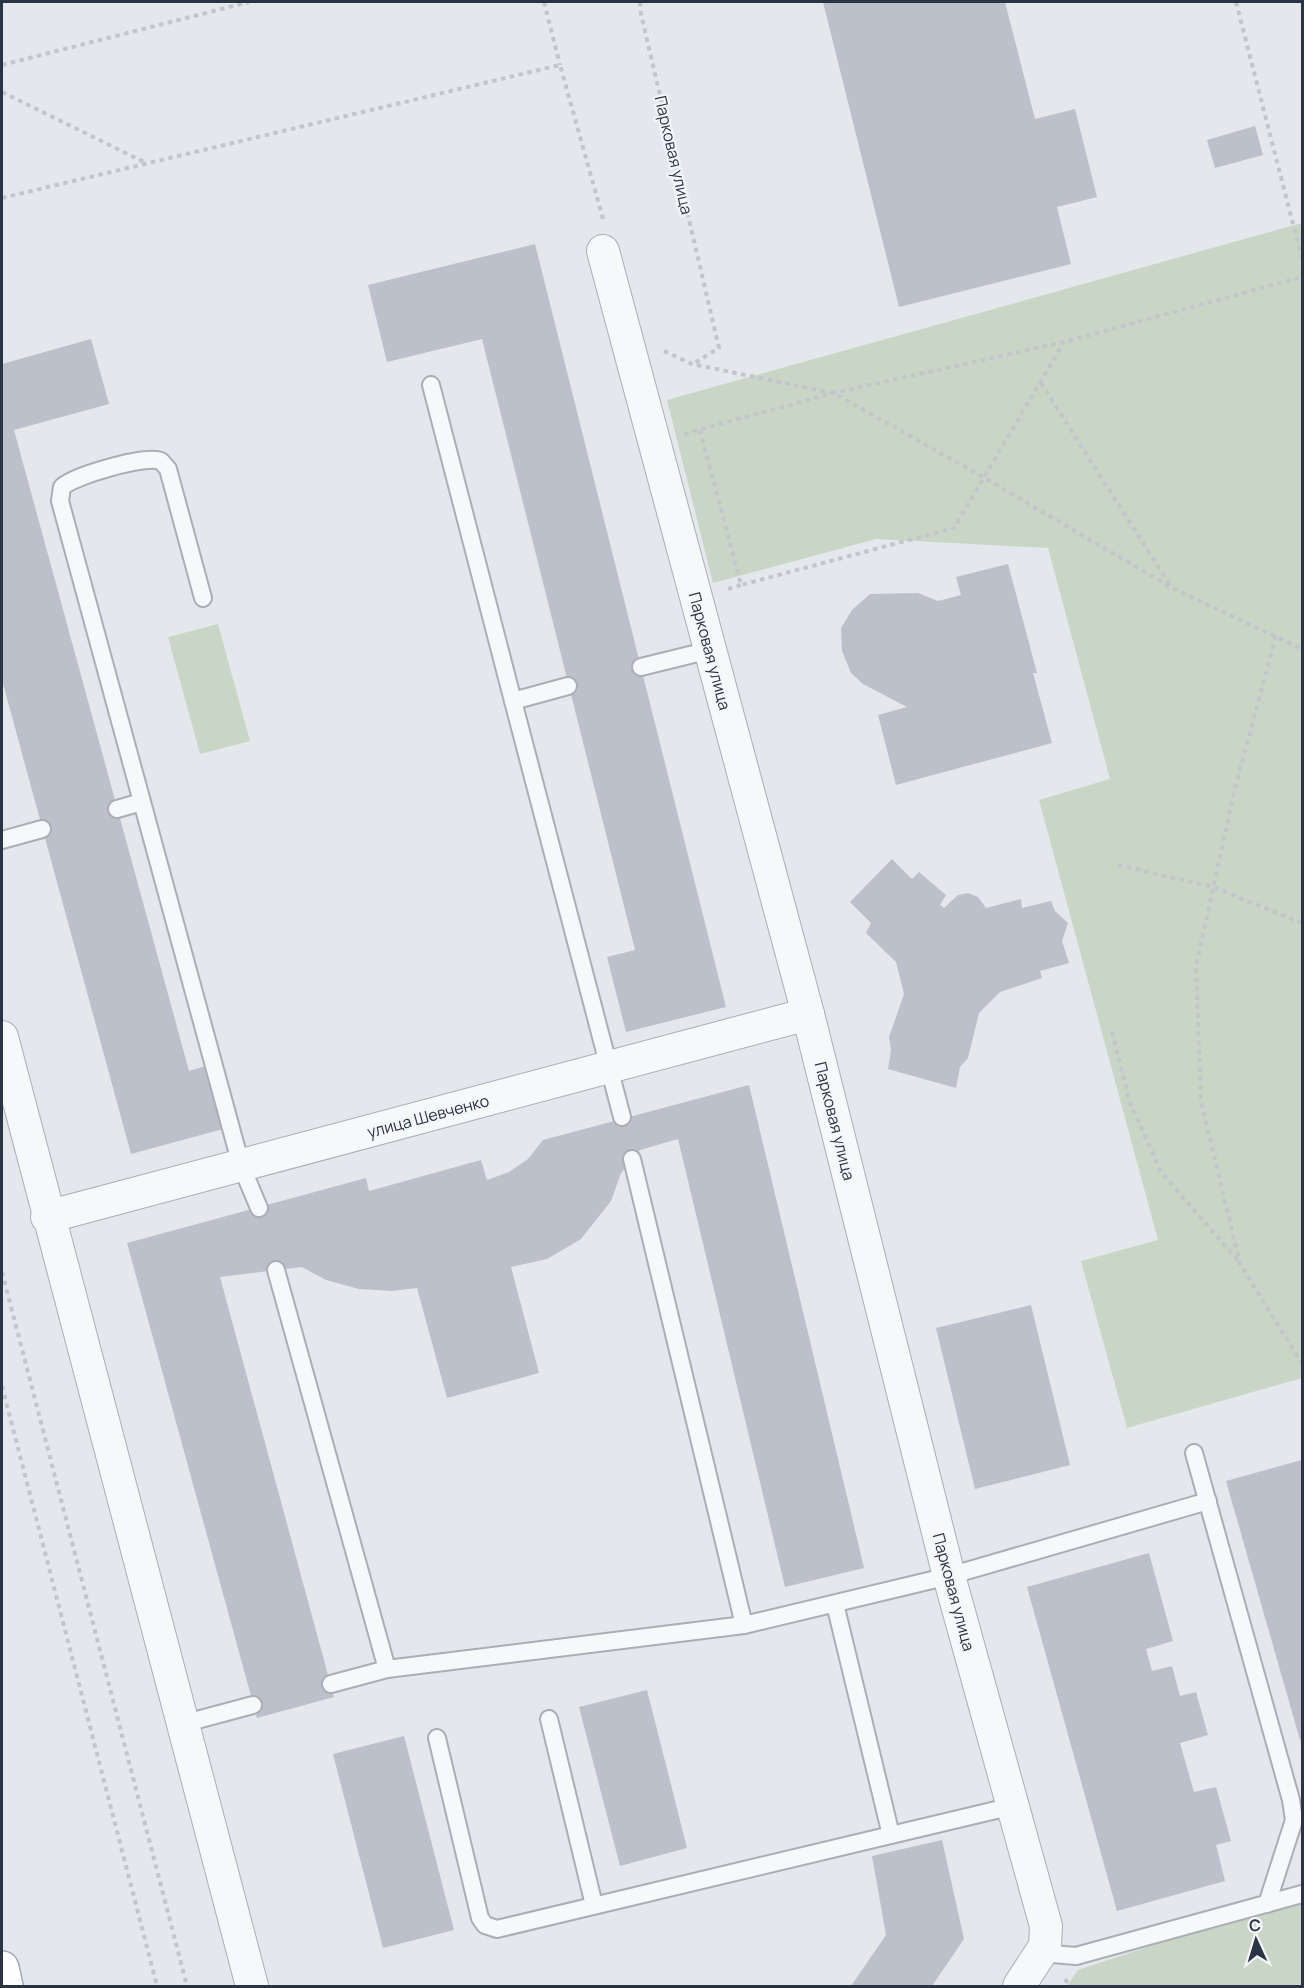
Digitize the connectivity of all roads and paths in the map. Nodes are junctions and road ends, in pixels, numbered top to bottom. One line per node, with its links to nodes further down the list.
1 (249, 2): 5 (path)
2 (543, 2): 6 (path)
3 (640, 2): 15 (path, Парковая улица)
4 (1236, 2): 11 (path)
5 (2, 65)
6 (560, 65): 8 (path); 10 (path)
7 (2, 92): 8 (path)
8 (147, 164): 9 (path)
9 (2, 198)
10 (604, 238): 20 (street, Парковая улица)
11 (1302, 259)
12 (1302, 277): 13 (path)
13 (1064, 342): 16 (path); 18 (path)
14 (655, 347): 15 (path)
15 (692, 364): 18 (path)
16 (1041, 383): 21 (path); 22 (path)
17 (431, 386): 29 (lane)
18 (833, 393): 19 (path); 21 (path)
19 (700, 430): 20 (path); 21 (path)
20 (654, 442): 26 (street, Парковая улица)
21 (985, 478): 22 (path)
22 (1172, 588): 24 (path)
23 (203, 598): 30 (lane)
24 (1276, 636): 25 (path); 35 (path)
25 (1302, 649)
26 (710, 650): 27 (lane); 37 (street, Парковая улица)
27 (641, 667)
28 (568, 686): 29 (lane)
29 (513, 701): 40 (lane)
30 (142, 802): 31 (lane); 43 (lane)
31 (117, 809)
32 (42, 829): 33 (lane)
33 (2, 840)
34 (1118, 865): 35 (path)
35 (1213, 887): 36 (path); 46 (path)
36 (1302, 923)
37 (808, 1014): 40 (street, улица Шевченко); 53 (street, Парковая улица)
38 (1112, 1032): 46 (path)
39 (2, 1038): 45 (street)
40 (608, 1067): 41 (lane); 43 (street, улица Шевченко)
41 (622, 1117)
42 (632, 1159): 55 (lane)
43 (241, 1166): 44 (lane); 45 (street, улица Шевченко)
44 (259, 1208)
45 (47, 1217): 60 (street)
46 (1240, 1264): 49 (path)
47 (276, 1270): 56 (lane)
48 (2, 1272): 71 (path)
49 (1302, 1364)
50 (2, 1386): 70 (path)
51 (1194, 1453): 52 (lane)
52 (1208, 1501): 53 (lane); 65 (lane)
53 (949, 1576): 54 (lane); 62 (street, Парковая улица)
54 (836, 1604): 55 (lane); 63 (lane)
55 (744, 1625): 56 (lane)
56 (387, 1669): 57 (lane)
57 (331, 1684)
58 (253, 1705): 60 (lane)
59 (549, 1719): 66 (lane)
60 (182, 1724): 72 (street)
61 (438, 1738): 66 (lane)
62 (1013, 1806): 63 (lane); 67 (street, Парковая улица)
63 (891, 1835): 66 (lane)
64 (1302, 1894): 65 (lane)
65 (1267, 1904): 67 (lane)
66 (594, 1905)
67 (1041, 1953): 73 (street, Парковая улица)
68 (2, 1968): 69 (main road)
69 (6, 1986)
70 (157, 1986)
71 (188, 1986)
72 (252, 1986)
73 (1019, 1986)

